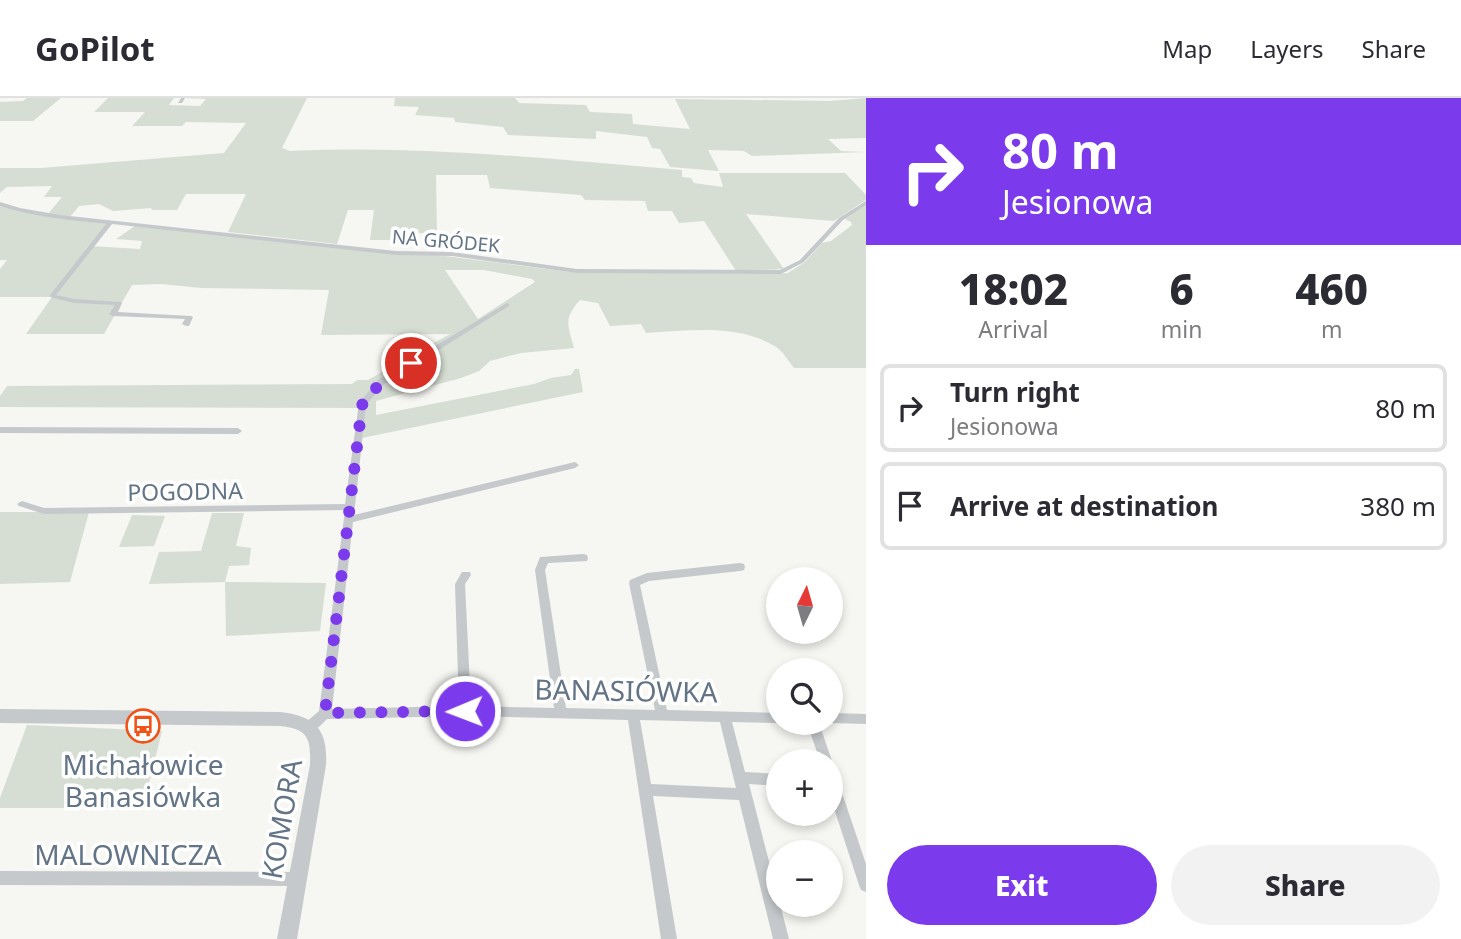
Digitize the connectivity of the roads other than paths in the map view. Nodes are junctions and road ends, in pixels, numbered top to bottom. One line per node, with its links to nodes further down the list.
1 (866, 203): 3 (street, NA GRÓDEK)
2 (0, 204): 3 (street, NA GRÓDEK)
3 (110, 223): 5 (street)
4 (507, 305): 10 (street)
5 (186, 324)
6 (0, 430): 7 (street)
7 (238, 431)
8 (575, 465): 11 (street)
9 (22, 504): 10 (street, POGODNA)
10 (349, 507): 11 (street)
11 (348, 520): 17 (street)
12 (583, 558): 16 (street)
13 (740, 566): 19 (street)
14 (466, 575): 15 (street)
15 (465, 711): 16 (street, BANASIÓWKA); 17 (street, BANASIÓWKA)
16 (561, 712): 18 (street, BANASIÓWKA)
17 (325, 713): 25 (street)
18 (633, 714): 19 (street, BANASIÓWKA); 35 (street)
19 (662, 714): 21 (street, BANASIÓWKA)
20 (0, 716): 25 (street)
21 (725, 717): 22 (street, BANASIÓWKA); 26 (street)
22 (766, 718)
23 (843, 718): 24 (street)
24 (866, 719)
25 (309, 727): 32 (street, KOMORA)
26 (741, 778): 27 (street); 29 (street)
27 (766, 779)
28 (652, 790): 29 (street)
29 (744, 794): 36 (street)
30 (843, 814): 33 (street)
31 (0, 878): 32 (street, MALOWNICZA)
32 (298, 879): 34 (street, KOMORA)
33 (866, 884)
34 (287, 939)
35 (669, 939)
36 (781, 939)

